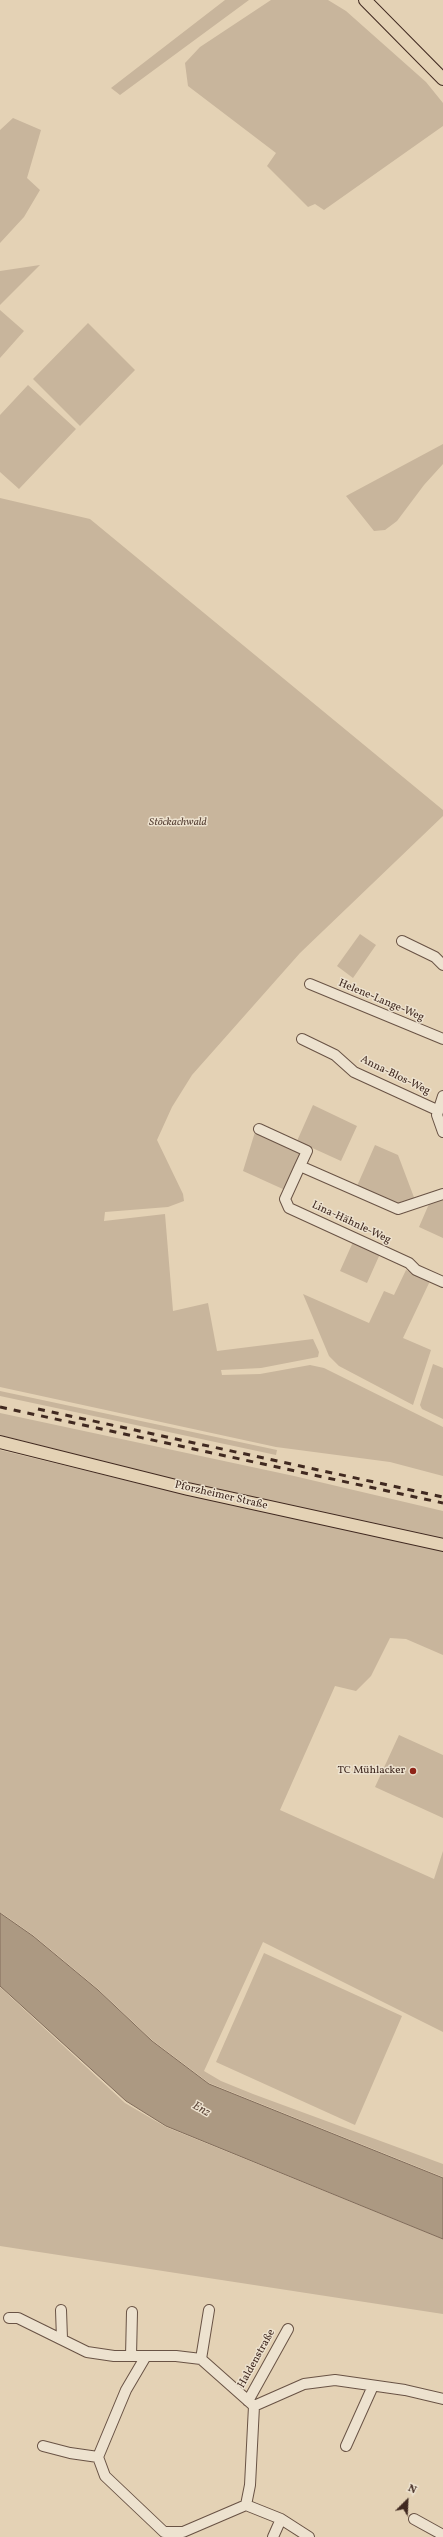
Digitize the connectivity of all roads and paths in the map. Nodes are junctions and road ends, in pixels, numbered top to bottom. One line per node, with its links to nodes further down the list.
1 (365, 0): 2 (main road)
2 (443, 78)
3 (402, 942): 4 (street)
4 (443, 965)
5 (310, 984): 7 (street, Helene-Lange-Weg)
6 (302, 1039): 9 (street, Anna-Blos-Weg)
7 (443, 1039)
8 (443, 1096): 9 (street)
9 (437, 1110): 11 (street)
10 (259, 1129): 12 (street, Lina-Hähnle-Weg)
11 (443, 1132)
12 (300, 1166): 13 (street); 14 (street, Lina-Hähnle-Weg)
13 (443, 1194)
14 (443, 1282)
15 (0, 1442): 16 (main road, Pforzheimer Straße)
16 (443, 1545)
17 (61, 2310): 22 (street)
18 (209, 2310): 25 (street)
19 (132, 2312): 23 (street)
20 (9, 2318): 22 (street)
21 (288, 2329): 28 (street, Haldenstraße)
22 (62, 2339): 23 (street)
23 (131, 2356): 24 (street)
24 (146, 2356): 25 (street); 31 (street)
25 (201, 2359): 28 (street, Haldenstraße)
26 (373, 2386): 27 (street, Haldenstraße); 28 (street, Haldenstraße); 30 (street)
27 (443, 2399)
28 (251, 2403): 32 (street)
29 (43, 2446): 31 (street)
30 (346, 2446)
31 (98, 2457): 35 (street)
32 (246, 2505): 33 (street); 35 (street)
33 (281, 2519): 37 (street); 38 (street)
34 (414, 2519): 36 (street)
35 (163, 2534)
36 (443, 2535)
37 (273, 2537)
38 (309, 2537)

